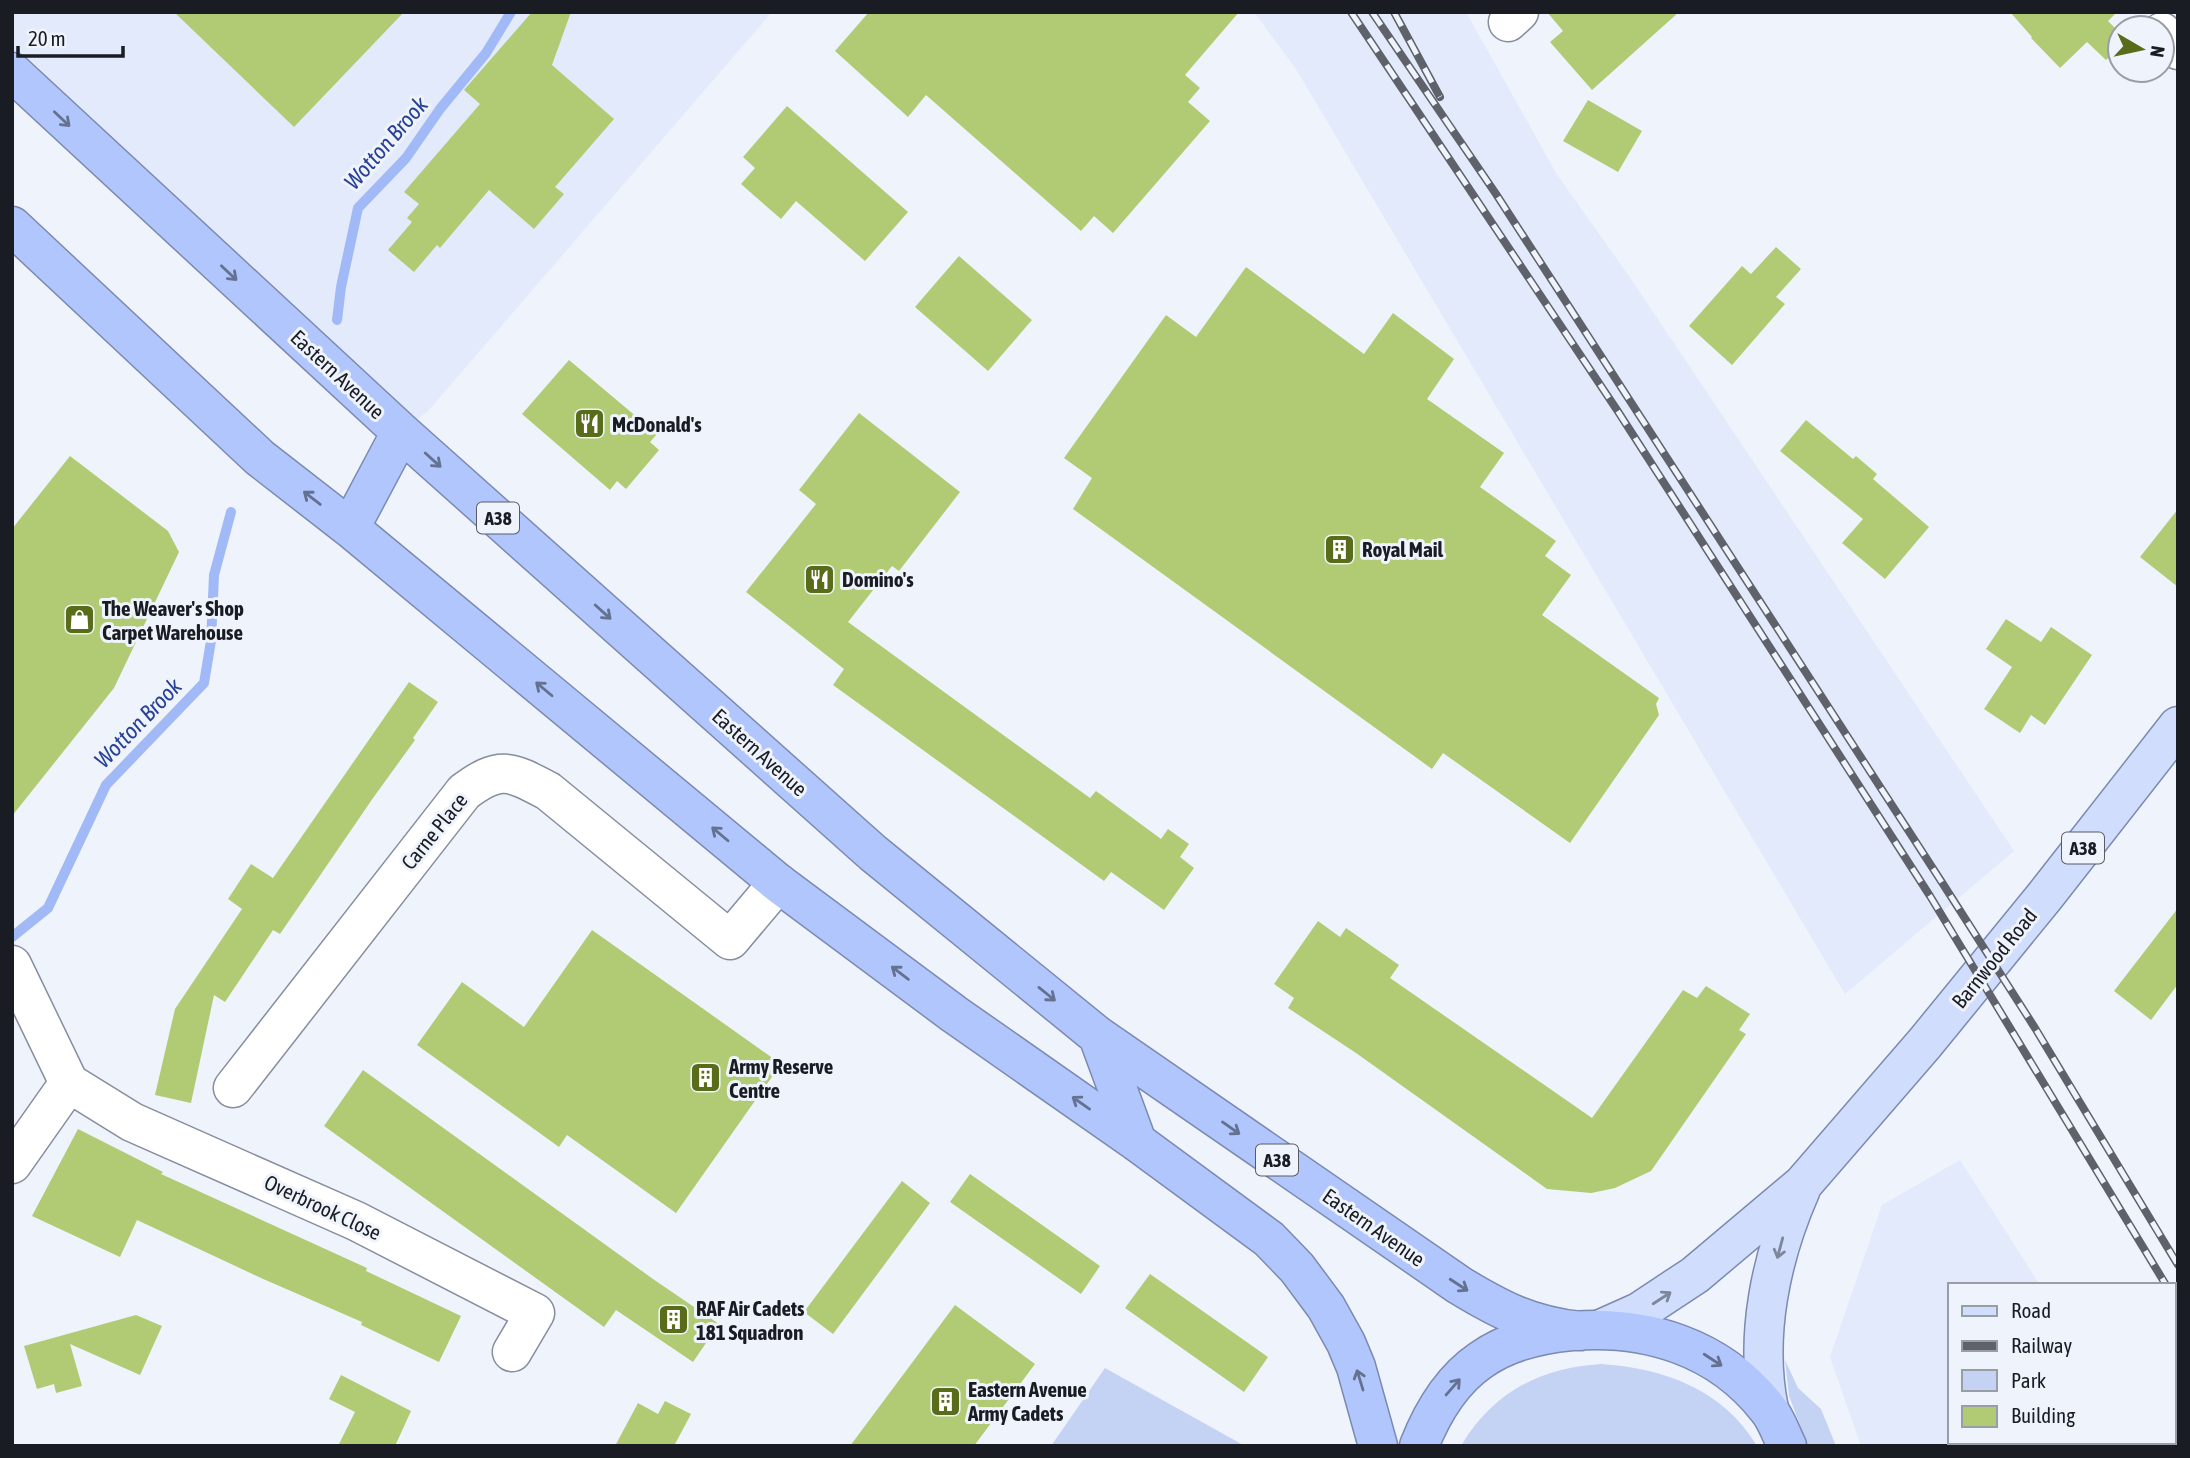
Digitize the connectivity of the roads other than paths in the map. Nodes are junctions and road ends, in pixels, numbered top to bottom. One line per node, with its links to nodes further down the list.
1 (12, 72): 3 (highway, Eastern Avenue / A38, one-way to 3)
2 (12, 226): 4 (highway, one-way to 2)
3 (401, 432): 4 (highway); 8 (highway, Eastern Avenue / A38, one-way to 8)
4 (350, 528): 6 (highway, one-way to 4)
5 (2178, 726): 13 (main road, Barnwood Road / A38)
6 (778, 883): 10 (street, Carne Place); 11 (highway, one-way to 6)
7 (12, 965): 9 (street)
8 (1098, 1035): 11 (highway); 14 (highway, Eastern Avenue / A38, one-way to 14)
9 (69, 1083): 12 (street); 15 (street, Overbrook Close)
10 (233, 1088)
11 (1137, 1142): 17 (highway, one-way to 11)
12 (12, 1164)
13 (1803, 1184): 14 (main road, Barnwood Road / A38, one-way to 13); 16 (main road, Barnwood Road / A38, one-way to 16)
14 (1591, 1330): 16 (highway, A38, one-way to 16); 18 (highway, A38, one-way to 14)
15 (512, 1352)
16 (1769, 1409): 19 (highway, A38)
17 (1378, 1446)
18 (1419, 1446)
19 (1787, 1446)

